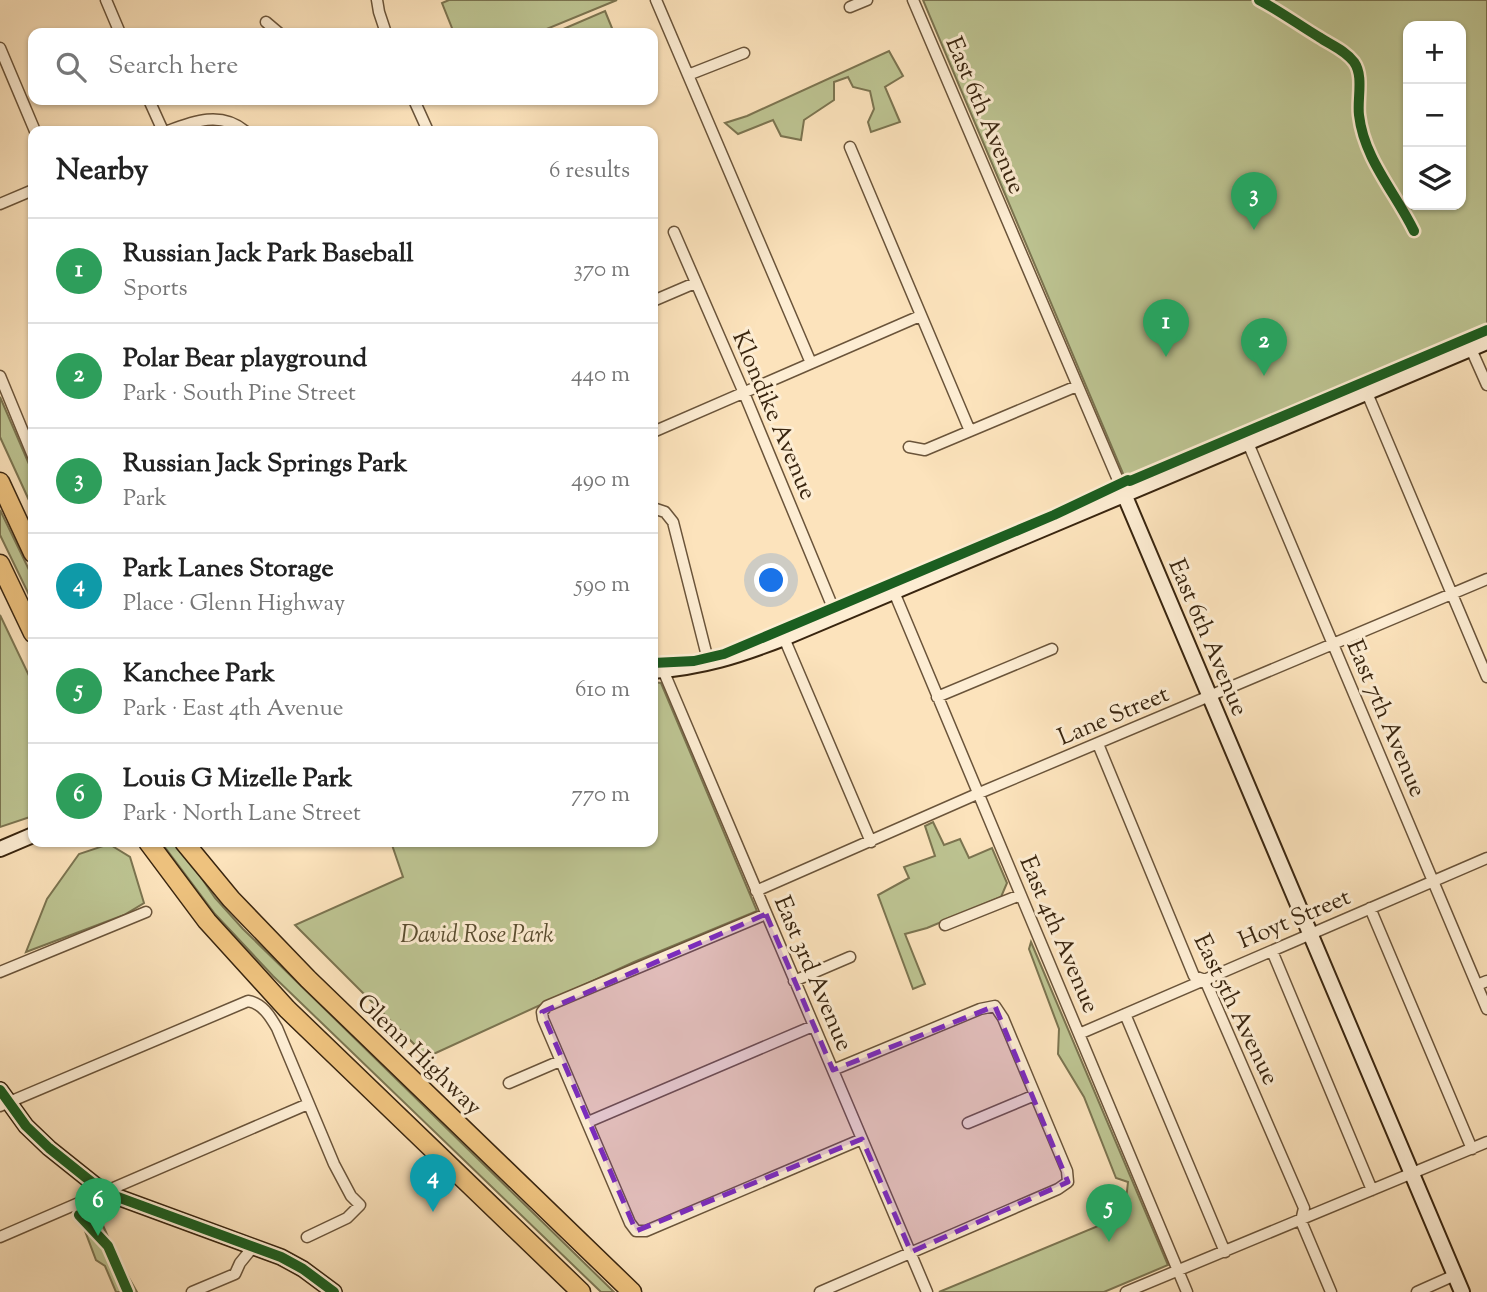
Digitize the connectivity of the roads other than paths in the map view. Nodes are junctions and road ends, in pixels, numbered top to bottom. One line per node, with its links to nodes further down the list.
1 (106, 0): 8 (street)
2 (377, 0): 10 (street)
3 (656, 0): 13 (street)
4 (867, 0): 6 (street)
5 (913, 0): 33 (street, East 6th Avenue)
6 (850, 7)
7 (266, 22): 9 (street)
8 (118, 28)
9 (273, 28)
10 (384, 28)
11 (0, 48): 16 (street)
12 (744, 53): 13 (street)
13 (688, 75): 30 (street)
14 (151, 105): 17 (street)
15 (416, 105): 20 (street)
16 (33, 126)
17 (161, 126)
18 (181, 126): 19 (street)
19 (237, 126)
20 (426, 126)
21 (850, 148): 27 (street)
22 (28, 192): 23 (street)
23 (0, 204)
24 (674, 232): 25 (street, Klondike Avenue)
25 (695, 283): 26 (street); 34 (street, Klondike Avenue)
26 (658, 299)
27 (920, 316): 30 (street); 37 (street)
28 (1487, 342): 29 (street)
29 (1471, 349): 32 (street); 35 (street)
30 (811, 363): 34 (street)
31 (0, 376): 38 (street)
32 (1487, 385)
33 (1077, 386): 37 (street); 42 (street, East 6th Avenue)
34 (744, 393): 36 (street); 49 (street, Klondike Avenue)
35 (1367, 393): 39 (street); 48 (street)
36 (658, 430)
37 (970, 431): 40 (street)
38 (28, 434)
39 (1248, 443): 42 (street); 52 (street, East 7th Avenue)
40 (909, 447)
41 (0, 482): 44 (highway)
42 (1124, 494): 47 (street); 58 (street, East 6th Avenue)
43 (658, 510): 54 (street)
44 (28, 542)
45 (0, 564): 50 (highway)
46 (1487, 579): 48 (street, Lane Street)
47 (894, 592): 49 (street); 57 (street, East 4th Avenue)
48 (1453, 594): 52 (street, Lane Street); 56 (street)
49 (836, 615): 51 (street)
50 (28, 623)
51 (784, 638): 54 (street); 62 (street)
52 (1333, 644): 58 (street, Lane Street); 67 (street, East 7th Avenue)
53 (1052, 649): 57 (street)
54 (709, 664): 55 (street)
55 (658, 670): 68 (street, East 3rd Avenue)
56 (1487, 677)
57 (937, 697): 60 (street, East 4th Avenue)
58 (1210, 697): 59 (street, Lane Street); 74 (street, East 6th Avenue)
59 (1098, 744): 60 (street, Lane Street); 78 (street, East 5th Avenue)
60 (977, 794): 62 (street, Lane Street); 69 (street, East 4th Avenue)
61 (28, 837): 65 (street)
62 (871, 842): 68 (street, Lane Street)
63 (152, 847): 108 (highway)
64 (188, 847): 107 (highway, Glenn Highway)
65 (0, 849)
66 (1487, 858): 67 (street, Hoyt Street)
67 (1433, 880): 70 (street, Hoyt Street); 80 (street, East 7th Avenue)
68 (756, 891): 72 (street, East 3rd Avenue)
69 (1020, 895): 73 (street); 84 (street, East 4th Avenue)
70 (1370, 908): 74 (street, Hoyt Street); 95 (street)
71 (146, 912): 77 (street)
72 (766, 914): 79 (street, East 3rd Avenue); 85 (street)
73 (945, 925)
74 (1311, 934): 75 (street, Hoyt Street); 96 (street, East 6th Avenue)
75 (1272, 951): 78 (street, Hoyt Street); 97 (street)
76 (850, 957): 79 (street)
77 (0, 972)
78 (1205, 979): 82 (street, Hoyt Street); 99 (street, East 5th Avenue)
79 (794, 981): 83 (street, East 3rd Avenue)
80 (1482, 983): 81 (street, East 7th Avenue)
81 (1487, 1009)
82 (1125, 1014): 84 (street, Hoyt Street); 104 (street)
83 (813, 1026): 86 (street, East 3rd Avenue); 91 (street)
84 (1079, 1034): 105 (street, East 4th Avenue)
85 (560, 1061): 87 (street); 91 (street)
86 (833, 1070): 88 (street); 93 (street, East 3rd Avenue)
87 (509, 1083)
88 (1035, 1095): 92 (street); 103 (street)
89 (3, 1100): 90 (street); 98 (street)
90 (308, 1104): 98 (street); 101 (street)
91 (588, 1122): 93 (street)
92 (968, 1123)
93 (862, 1139): 103 (street, East 3rd Avenue)
94 (1487, 1142): 95 (street)
95 (1472, 1149): 96 (street)
96 (1412, 1173): 97 (street); 106 (street, East 6th Avenue)
97 (1372, 1190): 99 (street)
98 (104, 1192): 100 (street); 102 (street)
99 (1301, 1221): 104 (street); 115 (street, East 5th Avenue)
100 (0, 1237)
101 (307, 1237)
102 (253, 1247): 109 (street); 110 (street)
103 (911, 1252): 111 (street); 112 (street, East 3rd Avenue)
104 (1225, 1252): 105 (street)
105 (1178, 1270): 113 (street); 114 (street, East 4th Avenue)
106 (1455, 1275): 116 (street); 117 (street, East 6th Avenue)
107 (631, 1290)
108 (580, 1291)
109 (191, 1292)
110 (334, 1292)
111 (820, 1292)
112 (927, 1292)
113 (1126, 1292)
114 (1187, 1292)
115 (1331, 1292)
116 (1417, 1292)
117 (1462, 1292)

